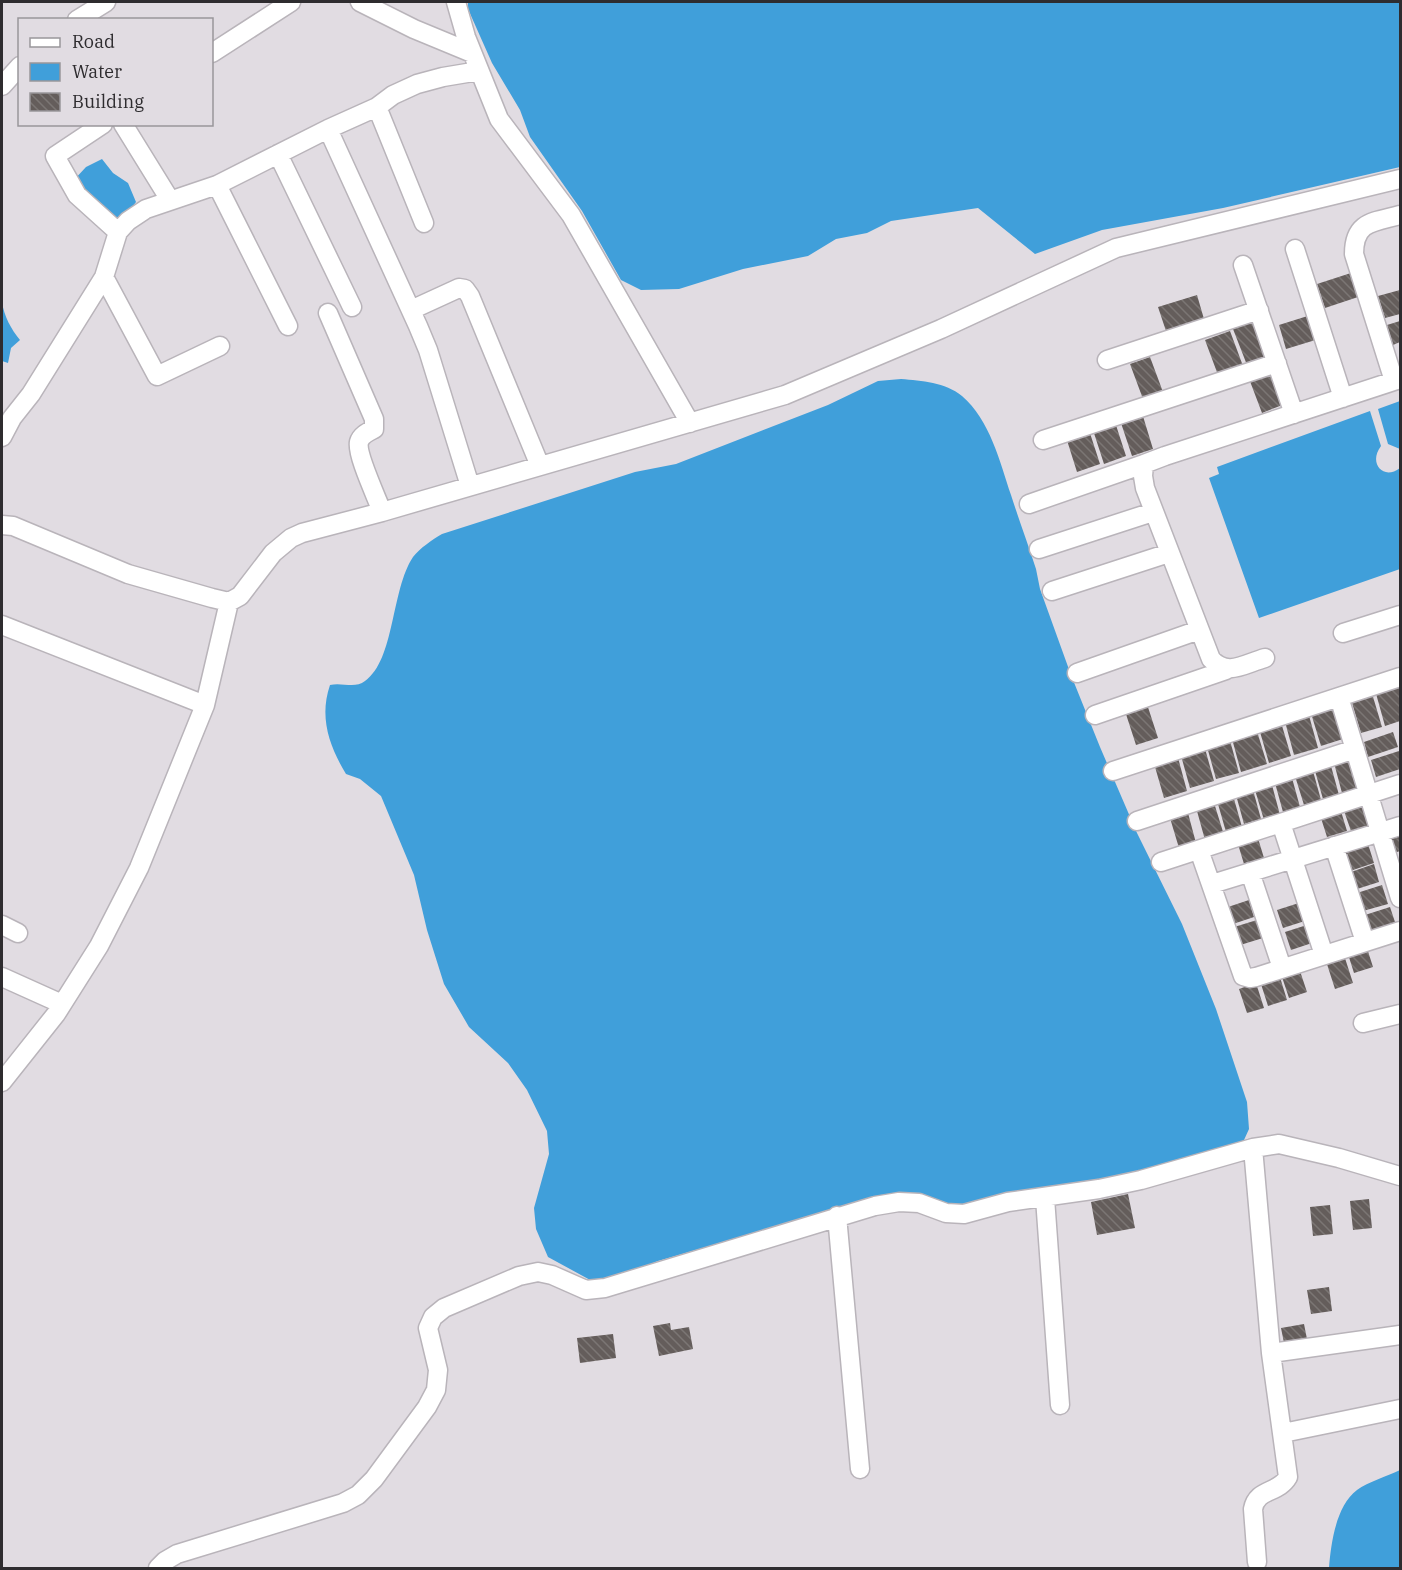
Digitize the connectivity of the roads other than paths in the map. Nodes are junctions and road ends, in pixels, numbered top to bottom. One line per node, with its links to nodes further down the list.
1 (106, 2): 5 (street)
2 (291, 2): 6 (street)
3 (360, 2): 7 (street)
4 (456, 2): 7 (street)
5 (80, 18)
6 (213, 52)
7 (472, 53): 9 (street)
8 (18, 68): 10 (street)
9 (479, 71): 11 (street); 36 (street)
10 (2, 86)
11 (377, 107): 14 (street); 20 (street)
12 (100, 126): 21 (street)
13 (124, 126): 18 (street)
14 (328, 129): 15 (street); 26 (street)
15 (278, 154): 17 (street); 25 (street)
16 (1401, 179): 36 (street)
17 (217, 184): 18 (street); 29 (street)
18 (170, 200): 21 (street)
19 (1400, 215): 33 (street)
20 (424, 223)
21 (118, 232): 24 (street)
22 (1295, 249): 34 (street)
23 (1244, 265): 27 (street)
24 (104, 277): 30 (street); 37 (street)
25 (352, 307)
26 (411, 310): 40 (street); 41 (street)
27 (1259, 310): 31 (street); 32 (street)
28 (328, 313): 43 (street)
29 (288, 326)
30 (220, 346)
31 (1107, 360)
32 (1276, 363): 35 (street); 38 (street)
33 (1397, 380): 34 (street)
34 (1343, 398): 35 (street)
35 (1294, 414): 39 (street)
36 (690, 423): 40 (street)
37 (2, 437)
38 (1043, 440)
39 (1144, 465): 42 (street); 44 (street)
40 (540, 466): 41 (street)
41 (470, 486): 43 (street)
42 (1029, 504)
43 (382, 512): 49 (street)
44 (1154, 512): 46 (street); 47 (street)
45 (2, 525): 49 (street)
46 (1039, 549)
47 (1169, 553): 48 (street); 52 (street)
48 (1052, 591)
49 (229, 602): 59 (street)
50 (1401, 615): 53 (street)
51 (2, 625): 59 (street)
52 (1199, 630): 55 (street); 56 (street)
53 (1343, 633)
54 (1265, 657): 55 (street)
55 (1226, 670): 60 (street)
56 (1077, 673)
57 (1401, 677): 58 (street)
58 (1339, 697): 61 (street); 62 (street)
59 (205, 705): 82 (street)
60 (1095, 715)
61 (1355, 750): 64 (street); 65 (street)
62 (1113, 771)
63 (1401, 784): 64 (street)
64 (1369, 794): 66 (street); 68 (street)
65 (1137, 821)
66 (1281, 823): 70 (street); 71 (street)
67 (1401, 826): 68 (street)
68 (1381, 832): 69 (street); 73 (street)
69 (1334, 846): 71 (street); 78 (street)
70 (1198, 850): 72 (street); 75 (street)
71 (1293, 858): 74 (street); 79 (street)
72 (1161, 862)
73 (1396, 863): 76 (street)
74 (1250, 872): 75 (street); 80 (street)
75 (1212, 884): 80 (street)
76 (1401, 898)
77 (1401, 931): 78 (street)
78 (1365, 942): 79 (street)
79 (1324, 955): 80 (street)
80 (1282, 968)
81 (2, 977): 82 (street)
82 (62, 1004): 85 (street)
83 (1401, 1014): 84 (street)
84 (1363, 1023)
85 (2, 1082)
86 (1252, 1148): 87 (street); 88 (street); 91 (street)
87 (1401, 1176)
88 (1045, 1198): 89 (street); 92 (street)
89 (837, 1216): 95 (street); 97 (street)
90 (1401, 1335): 91 (street)
91 (1271, 1353): 94 (street)
92 (1060, 1405)
93 (1401, 1409): 94 (street)
94 (1283, 1433): 96 (street)
95 (860, 1469)
96 (1257, 1562)
97 (158, 1569)

